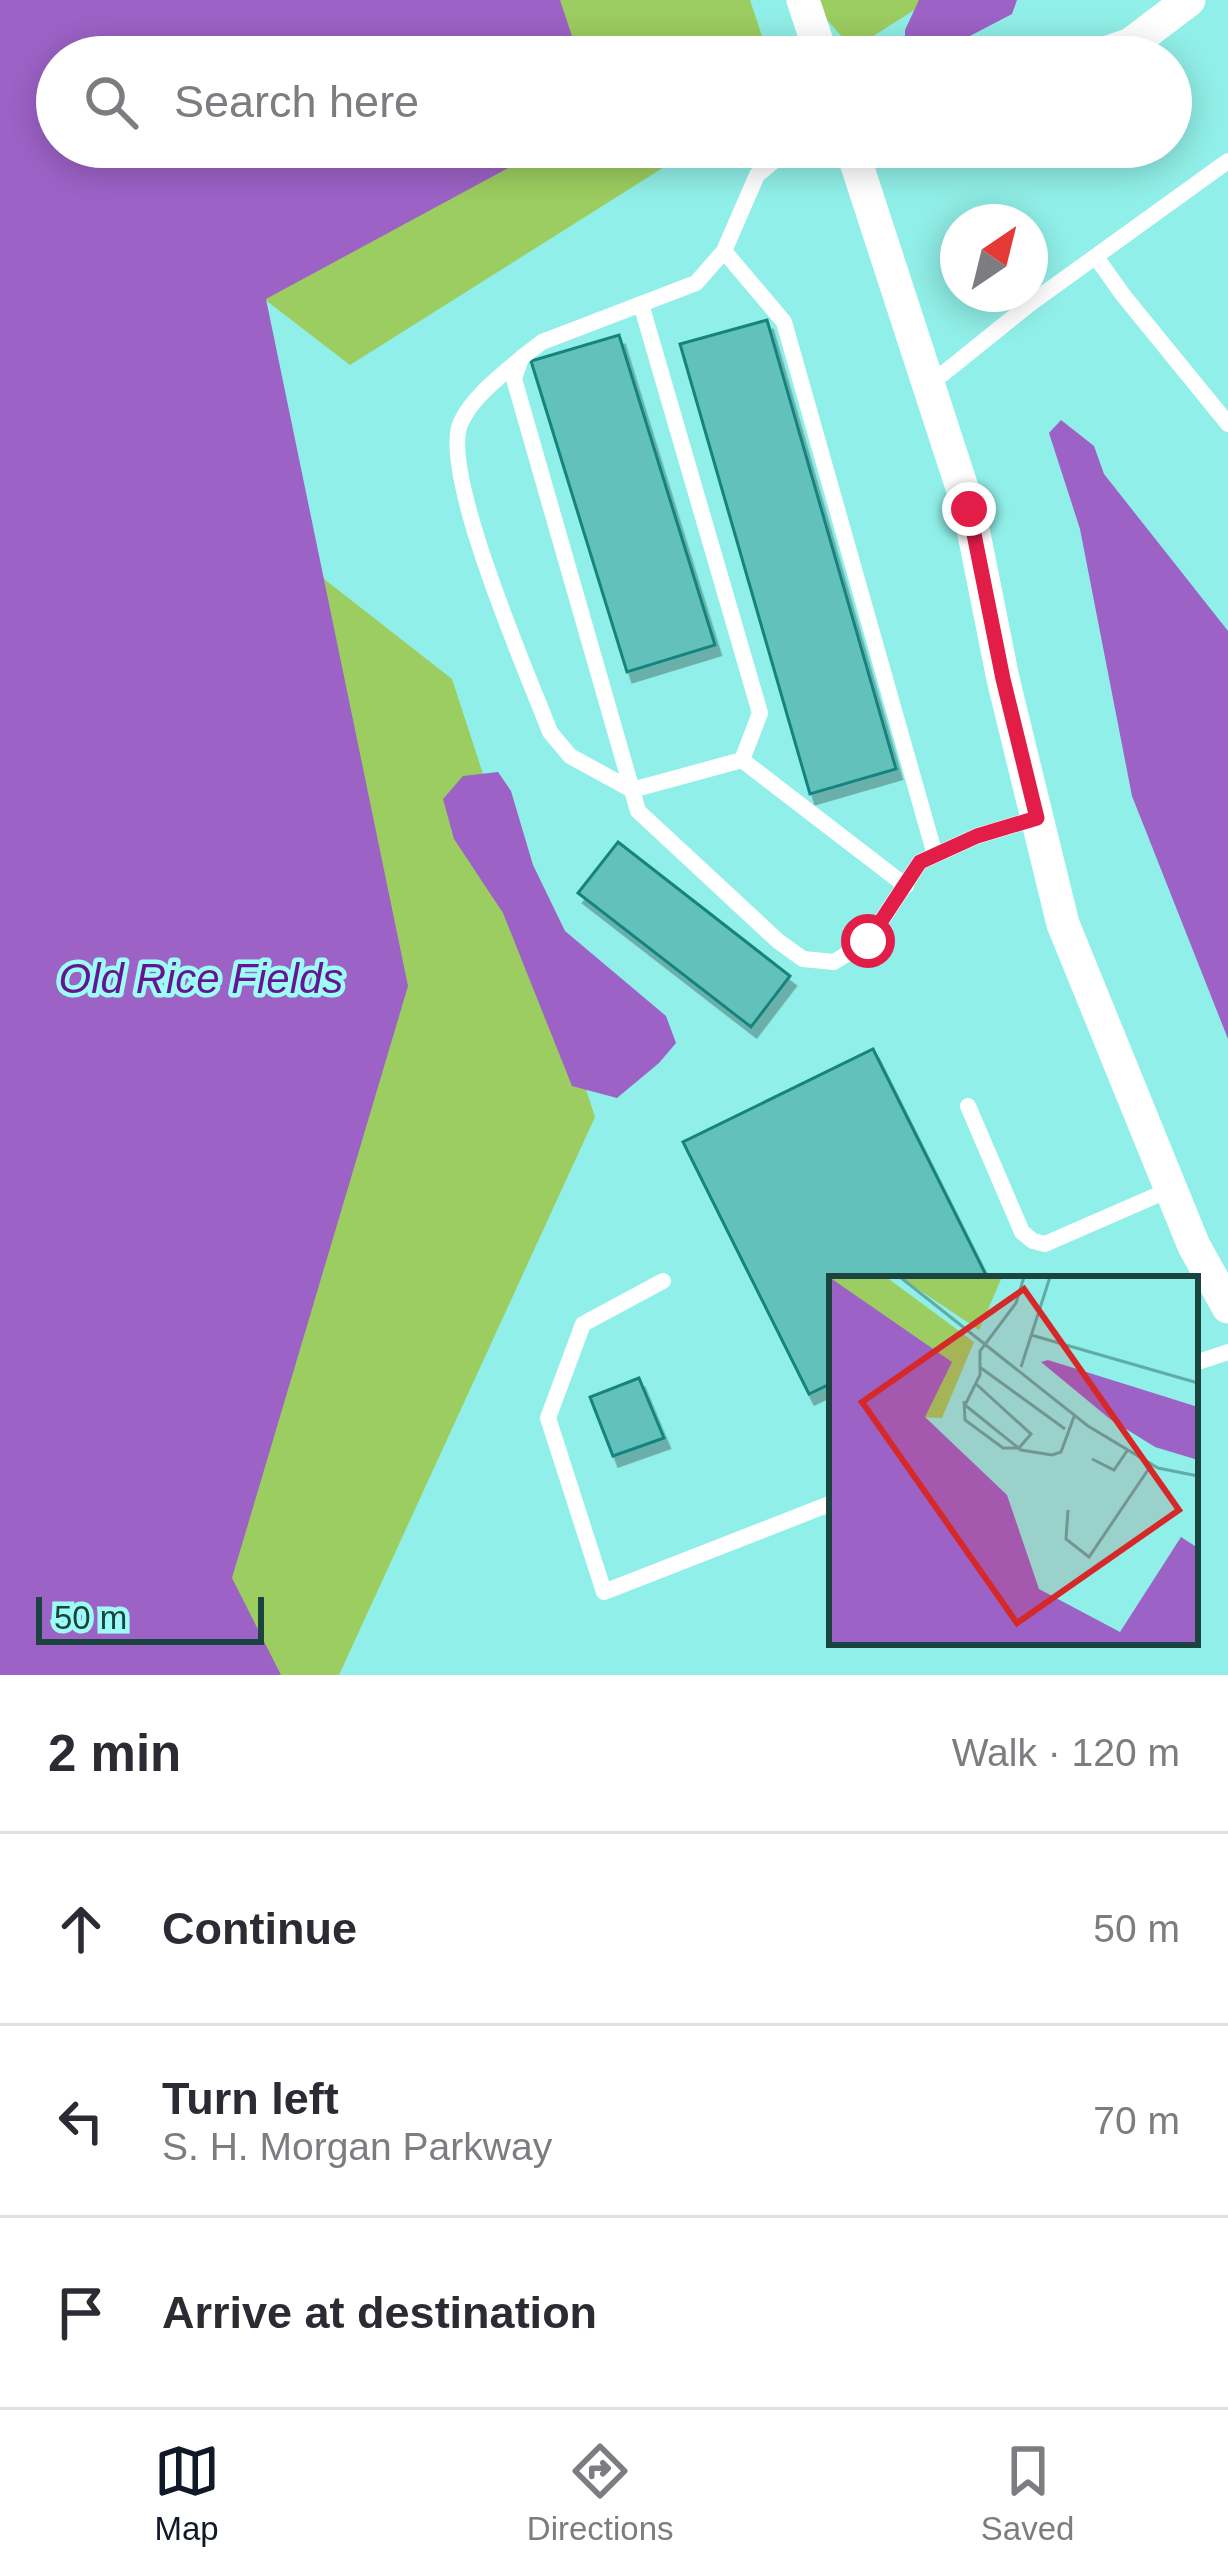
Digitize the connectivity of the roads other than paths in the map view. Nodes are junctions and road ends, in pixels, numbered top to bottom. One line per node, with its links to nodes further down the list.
1 (803, 0): 3 (street)
2 (1189, 0): 4 (street)
3 (815, 36)
4 (1142, 36)
5 (1228, 160): 9 (lane)
6 (765, 168): 8 (lane)
7 (858, 168): 12 (street)
8 (724, 251): 10 (lane); 17 (lane)
9 (1096, 256): 12 (lane); 13 (lane)
10 (640, 304): 11 (lane); 14 (lane)
11 (521, 358): 15 (lane); 15 (lane)
12 (929, 385): 16 (street)
13 (1228, 424)
14 (742, 760): 15 (lane); 18 (lane)
15 (632, 790): 18 (lane)
16 (1037, 818): 17 (lane); 20 (street)
17 (935, 854): 18 (lane)
18 (906, 886)
19 (968, 1106): 20 (lane)
20 (1171, 1190): 22 (street)
21 (663, 1281): 25 (lane)
22 (1228, 1307)
23 (1228, 1352): 24 (lane)
24 (1198, 1363)
25 (829, 1504)

